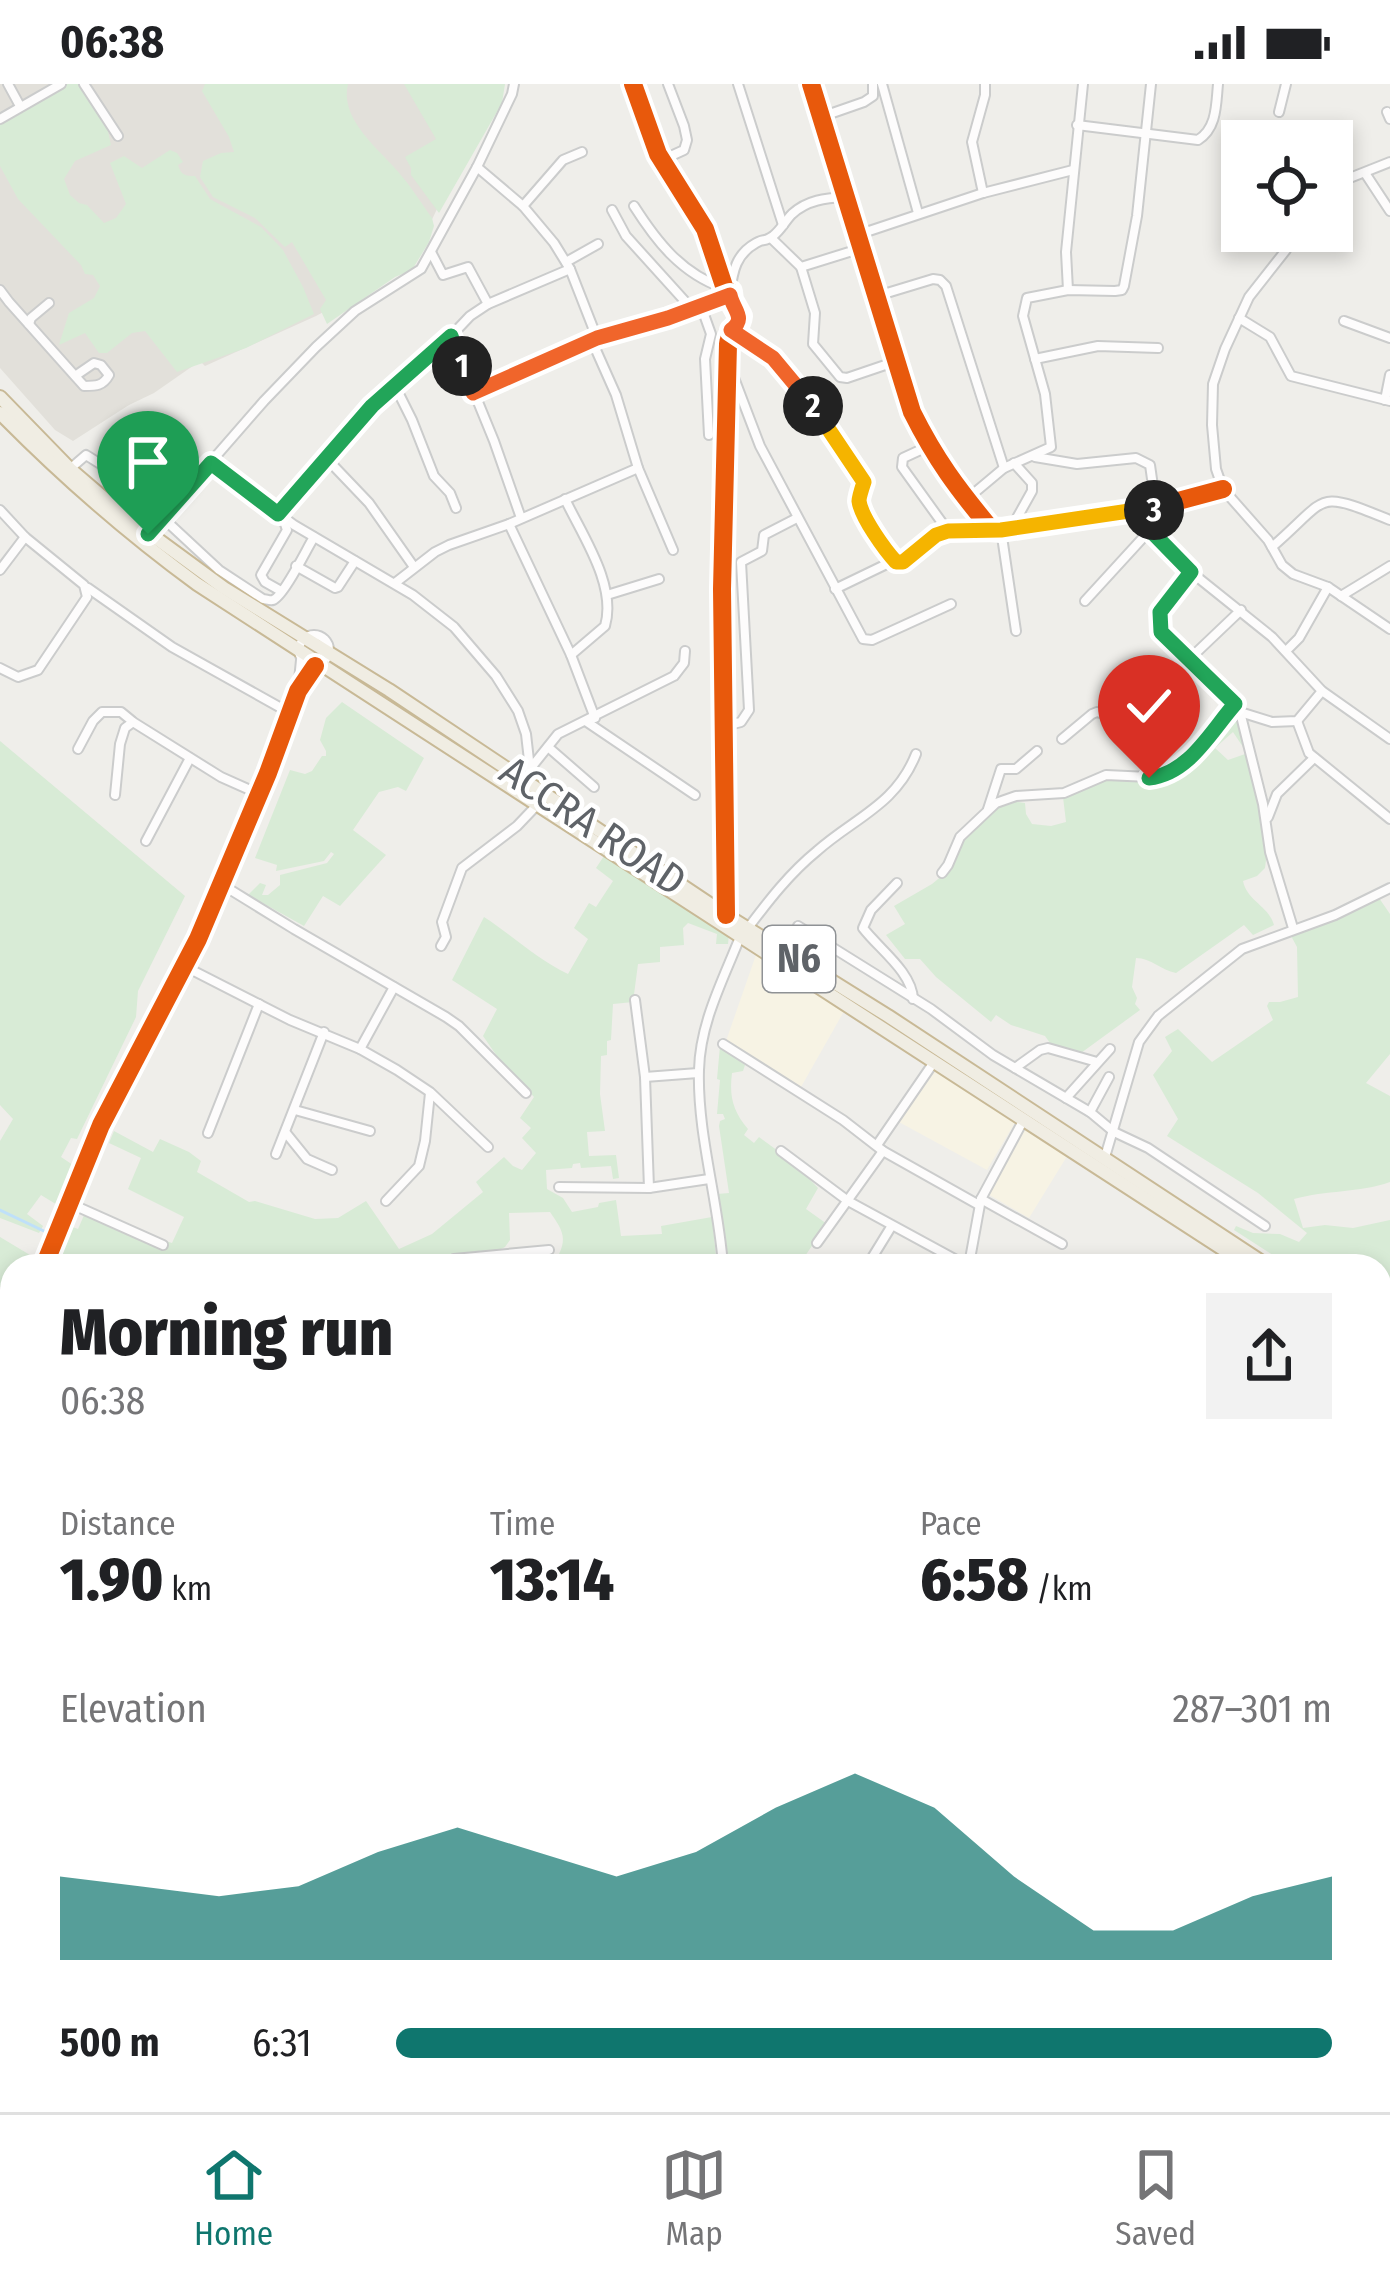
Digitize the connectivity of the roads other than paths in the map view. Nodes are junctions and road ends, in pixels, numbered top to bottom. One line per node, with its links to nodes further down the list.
1 (8, 84): 15 (street)
2 (61, 84): 15 (street)
3 (84, 84): 21 (street)
4 (514, 84): 25 (street)
5 (633, 84): 23 (street)
6 (668, 84): 23 (street)
7 (738, 84): 36 (street)
8 (811, 84): 17 (street)
9 (878, 84): 17 (street); 35 (street)
10 (985, 84): 29 (street)
11 (1083, 84): 19 (street)
12 (1151, 84): 20 (street)
13 (1218, 84): 20 (street)
14 (1286, 84): 16 (street)
15 (20, 106): 18 (street)
16 (1279, 112)
17 (821, 117): 30 (street)
18 (0, 118)
19 (1077, 125): 20 (street); 26 (street)
20 (1147, 133): 46 (street)
21 (118, 136)
22 (582, 152): 31 (street)
23 (662, 160): 47 (street)
24 (1390, 162): 27 (street)
25 (477, 167): 31 (street); 41 (street)
26 (1073, 170): 29 (street); 46 (street)
27 (1365, 173): 28 (street); 34 (street)
28 (1353, 177)
29 (983, 193): 35 (street)
30 (845, 197): 36 (street); 37 (street)
31 (523, 206): 43 (street)
32 (634, 206): 47 (street)
33 (611, 210): 51 (street)
34 (1390, 211)
35 (917, 213): 37 (street)
36 (783, 225): 38 (street)
37 (857, 235): 40 (street)
38 (771, 238): 44 (street); 47 (street)
39 (598, 244): 43 (street)
40 (862, 248): 44 (street); 48 (street)
41 (430, 252): 50 (street); 74 (street)
42 (1284, 252): 52 (street)
43 (568, 266): 50 (street); 57 (street)
44 (801, 267): 61 (street)
45 (0, 290): 54 (street)
46 (1068, 290): 60 (street)
47 (728, 292): 51 (street); 55 (street)
48 (877, 296): 61 (street); 75 (street)
49 (49, 302): 54 (street)
50 (488, 304): 56 (street)
51 (696, 308): 57 (street); 70 (street)
52 (1239, 318): 68 (street); 79 (street)
53 (1344, 321): 58 (street)
54 (29, 324): 64 (street)
55 (731, 330): 62 (street); 101 (street)
56 (451, 336): 65 (street); 66 (street)
57 (597, 338): 66 (street); 77 (street)
58 (1390, 338)
59 (1158, 348): 60 (street)
60 (1035, 359): 72 (street)
61 (897, 361): 71 (street)
62 (728, 363): 88 (street); 134 (street)
63 (1390, 375): 68 (street)
64 (74, 376)
65 (395, 386): 73 (street); 83 (street)
66 (473, 393): 87 (street)
67 (0, 397): 76 (highway, ACCRA ROAD / N6)
68 (1388, 400)
69 (0, 413): 120 (highway, ACCRA ROAD / N6)
70 (710, 435)
71 (928, 446): 81 (street); 94 (street)
72 (1032, 457): 75 (street); 82 (street)
73 (327, 459): 85 (street); 103 (street)
74 (211, 463): 85 (street); 86 (street)
75 (1009, 465): 81 (street); 91 (street)
76 (70, 469): 78 (street); 95 (highway, ACCRA ROAD / N6)
77 (638, 469): 80 (street); 99 (street)
78 (110, 470)
79 (1223, 489): 82 (street); 98 (street)
80 (565, 499): 87 (street); 113 (street)
81 (967, 499): 92 (street)
82 (1156, 507): 91 (street); 93 (street)
83 (455, 508)
84 (0, 510): 96 (street)
85 (281, 516): 97 (street); 112 (street)
86 (163, 518): 95 (street); 112 (street)
87 (521, 518): 90 (street)
88 (797, 518): 111 (street); 134 (street)
89 (1390, 520): 98 (street)
90 (509, 524): 103 (street); 123 (street)
91 (1012, 527): 92 (street)
92 (996, 529): 94 (street); 119 (street)
93 (1150, 530): 106 (street); 115 (street)
94 (948, 531): 101 (street)
95 (148, 534): 120 (highway, ACCRA ROAD / N6)
96 (25, 536): 105 (street); 109 (street)
97 (314, 536): 100 (street); 102 (street)
98 (1272, 547): 110 (street)
99 (673, 550)
100 (355, 561): 102 (street); 108 (street)
101 (893, 561): 111 (street)
102 (296, 566): 112 (street)
103 (414, 566): 108 (street)
104 (1390, 566): 114 (street)
105 (0, 570)
106 (1191, 572): 117 (street); 124 (street)
107 (659, 580): 113 (street)
108 (395, 583): 144 (street)
109 (84, 585): 126 (street); 130 (street)
110 (1328, 587): 114 (street); 122 (street)
111 (835, 589): 116 (street)
112 (281, 591)
113 (607, 595): 123 (street)
114 (1341, 596): 118 (street)
115 (1085, 601)
116 (951, 604)
117 (1241, 610): 122 (street); 124 (street)
118 (1390, 628)
119 (1016, 631)
120 (301, 649): 125 (highway, ACCRA ROAD / N6); 125 (street); 128 (street)
121 (685, 651): 131 (street)
122 (1286, 651): 127 (street)
123 (571, 656): 131 (street)
124 (1190, 660): 129 (street); 136 (street)
125 (322, 661): 128 (street); 135 (highway, ACCRA ROAD / N6)
126 (0, 668)
127 (1322, 691): 132 (street); 137 (street)
128 (298, 692): 130 (street)
129 (1238, 708): 132 (street); 150 (street); 152 (street)
130 (290, 712): 146 (street)
131 (591, 720): 138 (street); 148 (street)
132 (1297, 721): 143 (street)
133 (134, 722): 139 (street); 142 (street); 147 (street)
134 (725, 725): 159 (street)
135 (435, 728): 144 (highway, ACCRA ROAD / N6); 149 (highway, ACCRA ROAD / N6)
136 (1062, 739)
137 (1390, 739)
138 (548, 746): 144 (street); 145 (street)
139 (78, 749)
140 (1037, 751): 150 (street)
141 (916, 754): 162 (street)
142 (190, 758): 146 (street); 153 (street)
143 (1314, 758): 151 (street); 152 (street)
144 (527, 774): 159 (highway, ACCRA ROAD / N6)
145 (594, 788)
146 (259, 794): 156 (street)
147 (115, 795)
148 (695, 795)
149 (538, 804): 162 (highway, ACCRA ROAD / N6); 163 (street)
150 (987, 810): 154 (street)
151 (1390, 819)
152 (1266, 826): 161 (street)
153 (146, 841)
154 (942, 873)
155 (897, 883): 166 (street)
156 (221, 884): 164 (street); 165 (street)
157 (1386, 890): 158 (street); 161 (street)
158 (1390, 904)
159 (726, 915): 162 (highway, ACCRA ROAD / N6)
160 (799, 926): 166 (street)
161 (1293, 928): 187 (street)
162 (744, 932): 173 (highway, ACCRA ROAD / N6); 176 (street); 193 (highway, ACCRA ROAD / N6)
163 (441, 946)
164 (184, 966): 168 (street); 201 (street)
165 (394, 987): 171 (street); 180 (street)
166 (913, 999): 175 (street)
167 (634, 1000): 177 (street)
168 (259, 1004): 169 (street); 188 (street)
169 (324, 1032): 171 (street); 182 (street)
170 (723, 1044): 190 (street)
171 (360, 1049): 179 (street)
172 (1111, 1049): 174 (street)
173 (934, 1061): 184 (highway, ACCRA ROAD / N6); 190 (street)
174 (1097, 1062): 175 (street); 181 (street)
175 (1015, 1068): 181 (street)
176 (698, 1073): 177 (street); 195 (street)
177 (645, 1077): 197 (street)
178 (1109, 1078): 183 (street)
179 (430, 1092): 189 (street); 198 (street)
180 (526, 1094)
181 (1066, 1098): 183 (street)
182 (295, 1110): 185 (street); 186 (street)
183 (1090, 1112): 187 (street)
184 (1024, 1120): 193 (highway, ACCRA ROAD / N6); 200 (street)
185 (370, 1131)
186 (285, 1132): 192 (street); 194 (street)
187 (1114, 1132): 193 (street); 202 (street)
188 (208, 1133)
189 (488, 1148)
190 (880, 1148): 199 (street); 200 (street)
191 (781, 1151): 199 (street)
192 (276, 1154)
193 (1101, 1164): 214 (highway, ACCRA ROAD / N6); 215 (highway, ACCRA ROAD / N6)
194 (332, 1170)
195 (710, 1179): 197 (street); 210 (street)
196 (559, 1187): 197 (street)
197 (650, 1188)
198 (386, 1202)
199 (848, 1202): 203 (street); 204 (street)
200 (980, 1202): 205 (street); 213 (street)
201 (69, 1203): 206 (street); 208 (street)
202 (1265, 1226)
203 (891, 1227): 211 (street); 212 (street)
204 (817, 1244)
205 (1062, 1244)
206 (164, 1245)
207 (549, 1250): 209 (street)
208 (49, 1254)
209 (507, 1254)
210 (721, 1254)
211 (874, 1254)
212 (941, 1254)
213 (971, 1254)
214 (1232, 1254)
215 (1248, 1254)

